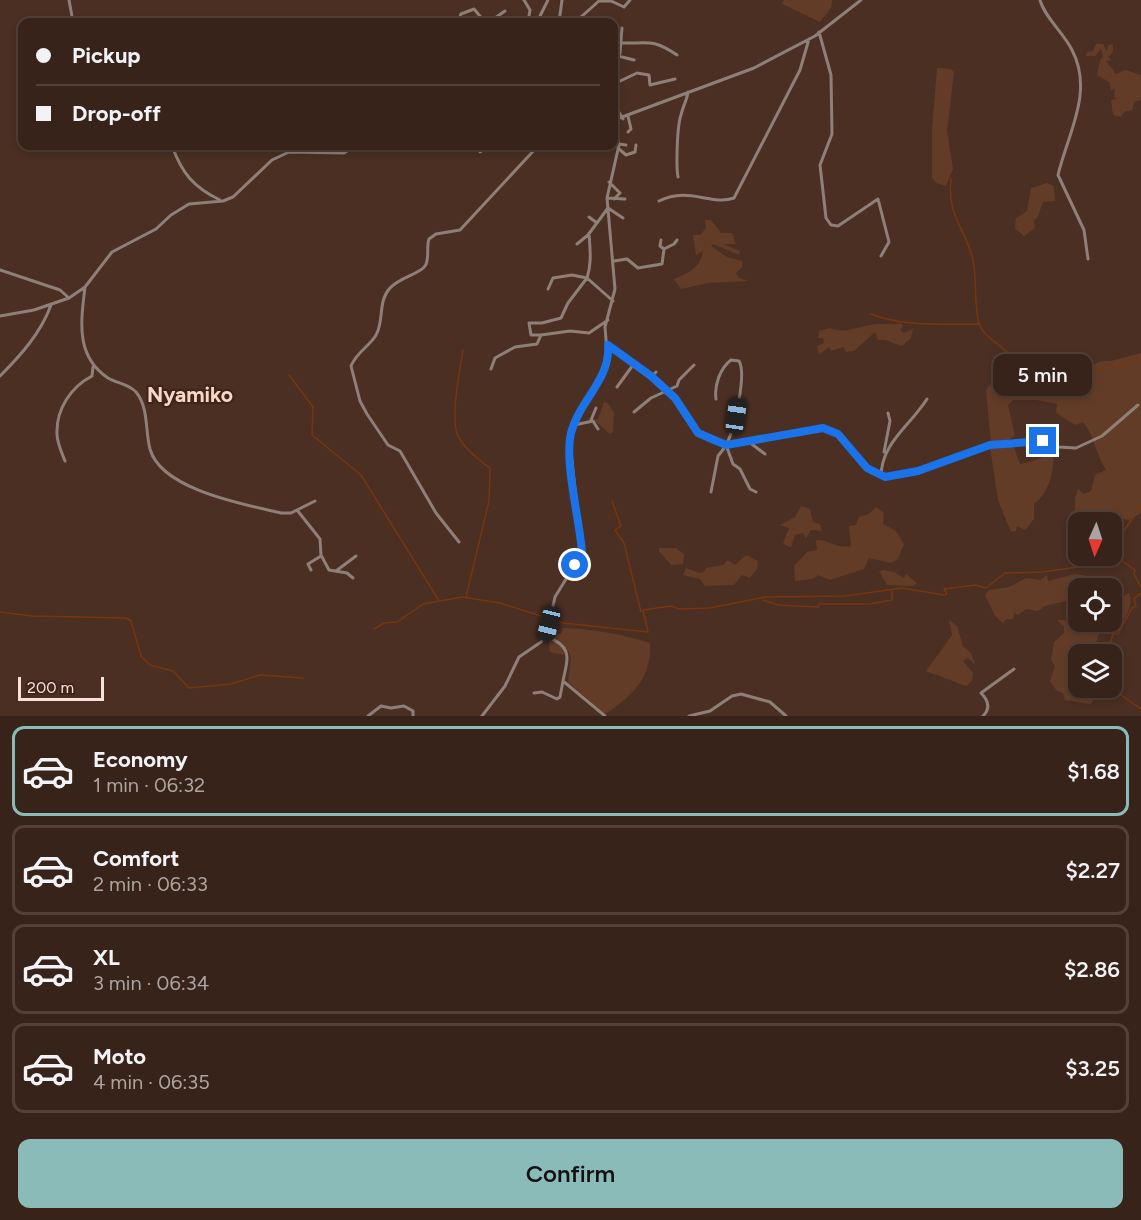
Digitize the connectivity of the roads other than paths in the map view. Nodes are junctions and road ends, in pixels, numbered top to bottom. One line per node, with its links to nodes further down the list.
1 (69, 0): 9 (street)
2 (524, 0): 13 (street)
3 (548, 0): 14 (street)
4 (562, 0): 15 (street)
5 (630, 0): 16 (street)
6 (861, 0): 18 (street)
7 (1040, 0): 58 (street)
8 (505, 11): 12 (street)
9 (72, 18)
10 (459, 18): 11 (street)
11 (483, 18)
12 (494, 18)
13 (529, 18)
14 (540, 18)
15 (560, 18)
16 (578, 18)
17 (622, 28): 20 (street)
18 (819, 32): 19 (street); 57 (street)
19 (809, 39): 26 (street); 47 (street)
20 (620, 43): 21 (street); 22 (street)
21 (677, 55)
22 (618, 56): 23 (street)
23 (634, 60)
24 (675, 79): 25 (street)
25 (618, 82)
26 (688, 92): 28 (street); 41 (street)
27 (618, 112): 29 (street)
28 (628, 116): 29 (street); 31 (street)
29 (621, 120): 30 (street)
30 (618, 121)
31 (628, 132)
32 (626, 145): 34 (street)
33 (636, 145): 34 (street)
34 (618, 146)
35 (174, 150): 46 (street)
36 (349, 150): 46 (street)
37 (483, 150): 40 (street)
38 (534, 150): 99 (street)
39 (617, 150): 42 (street)
40 (480, 152)
41 (678, 177)
42 (609, 182): 43 (street); 44 (street)
43 (607, 198): 44 (street); 48 (street)
44 (614, 199): 45 (street)
45 (625, 199)
46 (223, 201): 62 (street)
47 (659, 201)
48 (608, 208): 50 (street); 51 (street); 59 (street)
49 (589, 217): 51 (street)
50 (623, 218)
51 (597, 223): 52 (street)
52 (589, 233): 55 (street); 61 (street)
53 (661, 240): 56 (street)
54 (677, 240): 56 (street)
55 (577, 244)
56 (664, 249): 59 (street)
57 (881, 256)
58 (1088, 259)
59 (614, 261): 65 (street)
60 (0, 270): 64 (street)
61 (587, 278): 63 (street); 65 (street); 69 (street)
62 (85, 286): 64 (street); 73 (street)
63 (548, 289)
64 (69, 298): 66 (street)
65 (613, 301): 68 (street)
66 (51, 305): 67 (street); 76 (street)
67 (0, 316)
68 (609, 319): 69 (street); 70 (street)
69 (541, 335): 74 (street)
70 (608, 345): 71 (street); 87 (street)
71 (633, 365): 77 (street); 78 (street)
72 (694, 365): 79 (street)
73 (93, 366): 93 (street); 98 (street)
74 (491, 369)
75 (656, 372): 77 (street)
76 (0, 376)
77 (651, 377): 79 (street)
78 (617, 387)
79 (665, 391): 84 (street); 90 (street)
80 (716, 399): 90 (street)
81 (927, 399): 92 (street)
82 (1138, 405): 94 (street)
83 (596, 408): 86 (street)
84 (634, 412)
85 (888, 413): 92 (street)
86 (590, 421): 87 (street); 88 (street)
87 (574, 425): 105 (street)
88 (598, 429)
89 (747, 441): 90 (street); 91 (street); 94 (street)
90 (726, 445): 95 (street); 96 (street)
91 (765, 454)
92 (884, 454): 94 (street)
93 (65, 461)
94 (881, 477)
95 (711, 492)
96 (756, 492)
97 (315, 501): 98 (street)
98 (297, 510): 100 (street)
99 (459, 542)
100 (321, 555): 102 (street); 103 (street)
101 (356, 556): 103 (street)
102 (311, 570)
103 (335, 572): 104 (street)
104 (353, 578)
105 (546, 636): 107 (street); 111 (street)
106 (1014, 669): 115 (street)
107 (563, 681): 108 (street); 112 (street)
108 (534, 693)
109 (368, 716): 110 (street)
110 (413, 716)
111 (482, 716)
112 (605, 716)
113 (689, 716): 114 (street)
114 (786, 716)
115 (983, 716)

